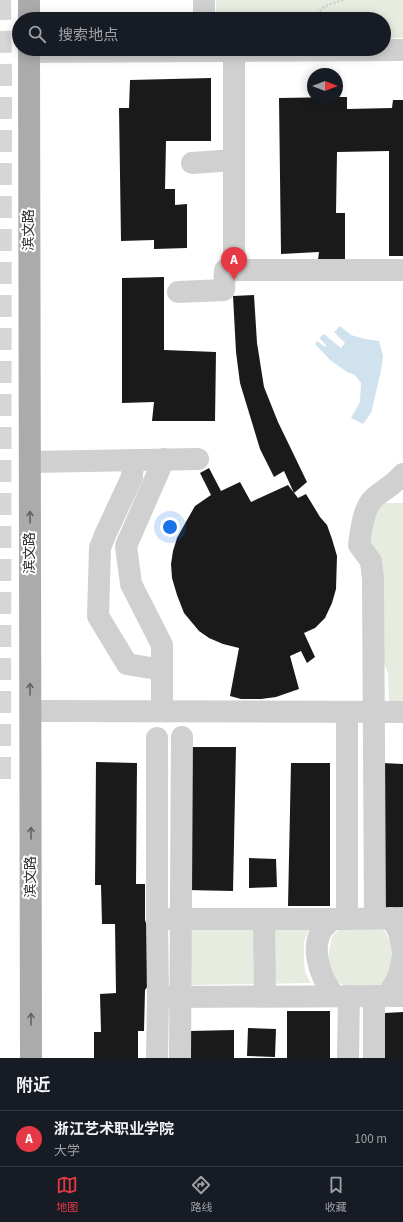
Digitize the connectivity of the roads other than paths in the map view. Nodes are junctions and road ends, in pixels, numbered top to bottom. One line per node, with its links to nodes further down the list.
1 (29, 0): 3 (main road)
2 (204, 0): 4 (street)
3 (29, 12)
4 (204, 12)
5 (391, 50): 6 (street)
6 (403, 50)
7 (29, 56): 17 (main road, 滨文路)
8 (234, 56): 9 (street)
9 (234, 160): 10 (street); 11 (street)
10 (192, 163)
11 (234, 270): 12 (street); 13 (street)
12 (403, 270)
13 (178, 292)
14 (164, 459): 15 (street); 16 (street); 19 (street)
15 (198, 459)
16 (133, 460): 17 (street); 19 (street)
17 (30, 462): 20 (main road, 滨文路, one-way to 17)
18 (403, 474): 23 (street)
19 (162, 670): 21 (street)
20 (30, 711): 21 (street); 38 (main road, 滨文路, one-way to 20)
21 (162, 711): 22 (street)
22 (347, 712): 23 (street); 31 (street)
23 (374, 712): 24 (street); 27 (street)
24 (403, 712)
25 (182, 737): 29 (street)
26 (157, 738): 28 (street)
27 (390, 918): 31 (street); 32 (street)
28 (157, 919): 29 (street); 36 (street)
29 (181, 919): 30 (street); 37 (street)
30 (264, 919): 31 (street); 33 (street)
31 (339, 919): 34 (street)
32 (403, 953): 35 (street)
33 (265, 996): 34 (street); 37 (street)
34 (341, 996): 35 (street); 41 (street)
35 (388, 996): 42 (street)
36 (158, 997): 37 (street); 39 (street)
37 (181, 997): 40 (street)
38 (31, 1058)
39 (157, 1058)
40 (180, 1058)
41 (348, 1058)
42 (374, 1058)

